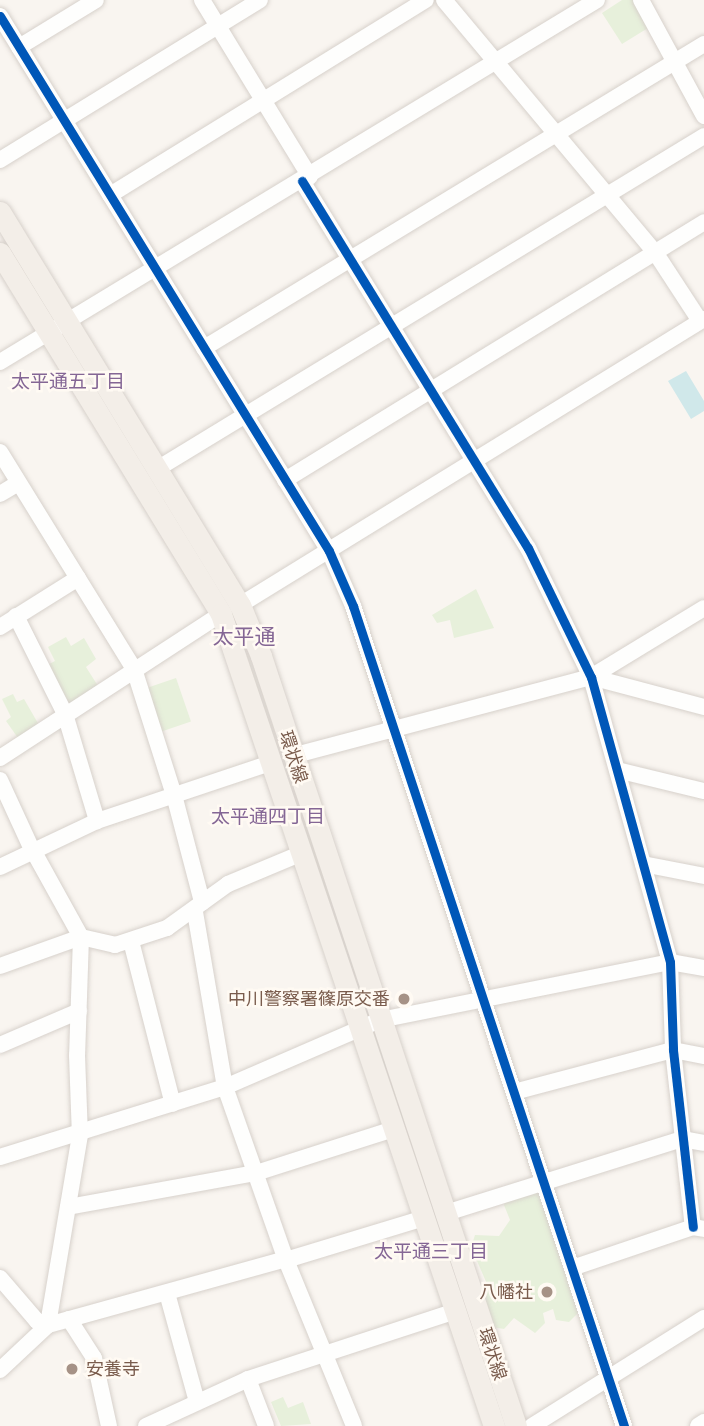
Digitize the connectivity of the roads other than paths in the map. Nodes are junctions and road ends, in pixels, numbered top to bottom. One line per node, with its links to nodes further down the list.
1 (96, 0): 11 (street)
2 (202, 0): 9 (street)
3 (260, 0): 9 (street)
4 (426, 0): 14 (street)
5 (444, 0): 13 (street)
6 (597, 0): 13 (street)
7 (641, 0): 12 (street)
8 (0, 16): 11 (street)
9 (218, 26): 14 (street); 16 (street)
10 (704, 44): 12 (street)
11 (19, 47): 16 (street)
12 (674, 61): 15 (street); 17 (street)
13 (496, 62): 17 (street); 20 (street)
14 (264, 101): 20 (street); 21 (street)
15 (704, 116)
16 (64, 120): 19 (street); 21 (street)
17 (555, 134): 22 (street); 27 (street)
18 (704, 136): 22 (street)
19 (0, 160)
20 (306, 179): 27 (street); 28 (street)
21 (110, 195): 28 (street)
22 (607, 195): 25 (street); 31 (street)
23 (0, 212): 30 (main road, 環状線)
24 (704, 222): 25 (street)
25 (655, 252): 29 (street); 35 (street)
26 (0, 253): 32 (main road, 環状線)
27 (350, 259): 31 (street); 33 (street)
28 (157, 271): 30 (street); 33 (street)
29 (702, 320): 38 (street)
30 (69, 324): 32 (street); 39 (main road, 環状線)
31 (391, 327): 35 (street); 36 (street)
32 (50, 334): 34 (street); 46 (main road, 環状線)
33 (204, 348): 36 (street)
34 (0, 362)
35 (430, 391): 38 (street); 40 (street)
36 (246, 416): 39 (street); 40 (street)
37 (0, 452): 41 (street)
38 (473, 460): 43 (street); 50 (street)
39 (157, 469): 46 (main road, 環状線)
40 (285, 480): 43 (street)
41 (18, 483): 42 (street); 44 (street)
42 (0, 494)
43 (328, 551): 46 (street); 53 (street)
44 (78, 578): 47 (street); 49 (street)
45 (704, 608): 50 (street)
46 (230, 610): 49 (street); 55 (main road, 環状線)
47 (16, 616): 48 (street); 52 (street)
48 (0, 627)
49 (134, 669): 52 (street); 59 (street)
50 (591, 677): 51 (street); 53 (street); 56 (street)
51 (704, 707)
52 (65, 715): 54 (street); 60 (street)
53 (393, 728): 55 (street); 72 (street)
54 (0, 758)
55 (282, 759): 59 (street); 61 (main road, 環状線); 74 (main road, 環状線)
56 (617, 770): 58 (street); 63 (street)
57 (0, 780): 62 (street)
58 (704, 791)
59 (174, 795): 60 (street); 66 (street)
60 (97, 821): 62 (street)
61 (302, 853): 66 (street); 74 (main road, 環状線)
62 (35, 854): 64 (street); 67 (street)
63 (643, 864): 65 (street); 69 (street)
64 (0, 867)
65 (704, 876)
66 (199, 907): 68 (street); 78 (street)
67 (81, 937): 68 (street); 70 (street); 73 (street)
68 (131, 941): 80 (street)
69 (670, 961): 71 (street); 72 (street); 76 (street)
70 (0, 966)
71 (704, 968)
72 (484, 999): 74 (street); 79 (street)
73 (79, 1011): 75 (street); 82 (street)
74 (371, 1025): 78 (street); 81 (main road, 環状線); 89 (main road, 環状線)
75 (0, 1045)
76 (673, 1050): 77 (street); 79 (street); 83 (street)
77 (704, 1056)
78 (225, 1087): 80 (street); 86 (street)
79 (514, 1092): 87 (street)
80 (173, 1104): 82 (street)
81 (394, 1129): 86 (street); 90 (main road, 環状線)
82 (80, 1135): 85 (street); 88 (street)
83 (682, 1139): 84 (street); 87 (street); 91 (street)
84 (704, 1143)
85 (0, 1157)
86 (256, 1173): 88 (street); 92 (street)
87 (544, 1181): 89 (street); 93 (street)
88 (68, 1207): 99 (street)
89 (446, 1213): 111 (main road, 環状線)
90 (424, 1218): 92 (street); 96 (main road, 環状線)
91 (698, 1228): 93 (street)
92 (286, 1260): 95 (street); 100 (street)
93 (572, 1268): 102 (street)
94 (0, 1278): 99 (street)
95 (167, 1293): 98 (street); 104 (street)
96 (456, 1311): 100 (street); 110 (main road, 環状線)
97 (704, 1318): 102 (street)
98 (69, 1319): 99 (street); 106 (street)
99 (48, 1325): 101 (street)
100 (325, 1354): 103 (street); 109 (street)
101 (0, 1370)
102 (608, 1378): 112 (street); 113 (street)
103 (248, 1379): 104 (street); 108 (street)
104 (197, 1402): 107 (street)
105 (704, 1422): 114 (street)
106 (109, 1426)
107 (146, 1426)
108 (266, 1426)
109 (354, 1426)
110 (494, 1426)
111 (516, 1426)
112 (532, 1426)
113 (624, 1426)
114 (698, 1426)

